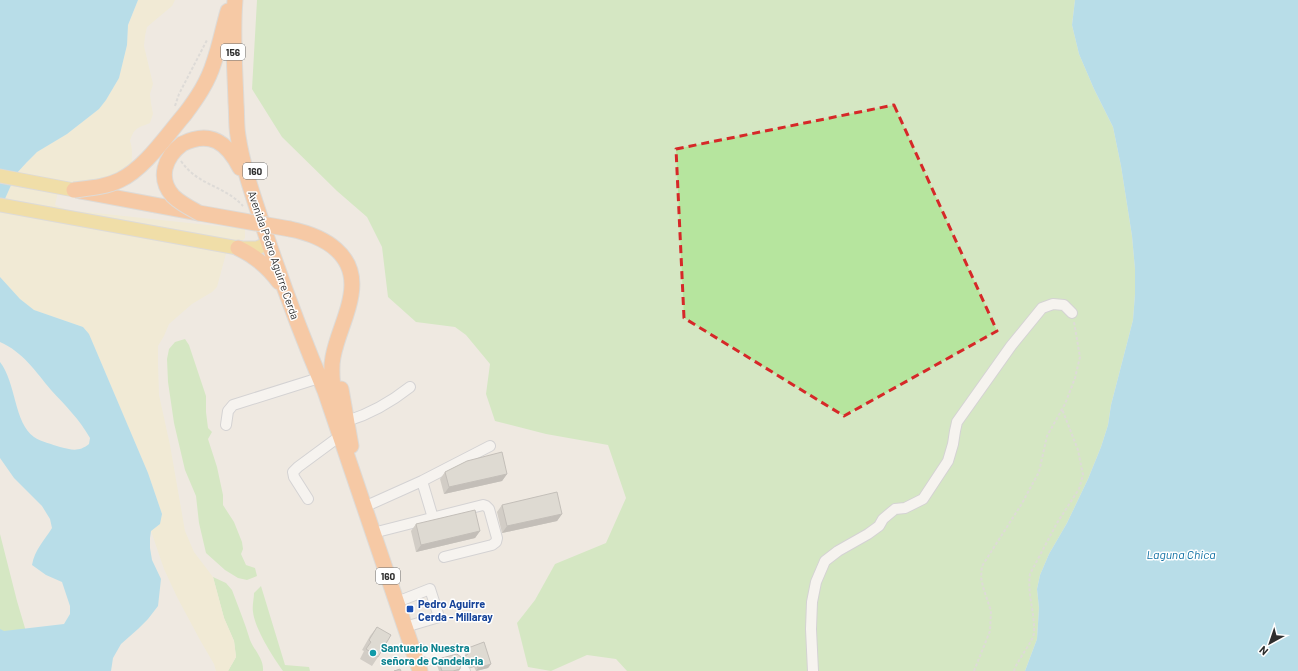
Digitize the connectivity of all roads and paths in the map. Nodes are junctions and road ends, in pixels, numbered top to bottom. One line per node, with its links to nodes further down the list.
1 (231, 0): 6 (highway, bridge)
2 (235, 0): 3 (highway, 156)
3 (236, 104): 5 (highway, Avenida Pedro Aguirre Cerda / 156); 9 (highway, Avenida Pedro Aguirre Cerda / 160)
4 (0, 176): 6 (main road)
5 (249, 182): 8 (highway, bridge); 9 (highway, Avenida Pedro Aguirre Cerda / 156)
6 (74, 190): 8 (highway, bridge)
7 (0, 205): 10 (main road)
8 (199, 213): 9 (highway, bridge)
9 (279, 236): 10 (main road); 11 (highway, Avenida Pedro Aguirre Cerda / 160); 12 (highway); 16 (highway, Avenida Pedro Aguirre Cerda / 160)
10 (238, 248): 11 (highway)
11 (286, 293): 14 (highway, Avenida Pedro Aguirre Cerda / 160)
12 (347, 311): 18 (highway); 20 (highway)
13 (1072, 313): 17 (path); 34 (street)
14 (319, 378): 16 (highway, Avenida Pedro Aguirre Cerda / 160); 19 (street)
15 (410, 387): 18 (street)
16 (325, 391): 20 (highway, Avenida Pedro Aguirre Cerda / 160)
17 (1062, 409): 35 (path); 36 (path)
18 (347, 421): 22 (highway)
19 (226, 425)
20 (340, 436): 22 (highway, Avenida Pedro Aguirre Cerda / 160); 24 (street)
21 (490, 446): 23 (street)
22 (356, 481): 25 (highway, Avenida Pedro Aguirre Cerda / 160)
23 (422, 481): 25 (street); 26 (street)
24 (308, 499)
25 (364, 507): 27 (highway, Avenida Pedro Aguirre Cerda / 160)
26 (433, 518): 27 (street); 28 (street)
27 (373, 533): 29 (highway, Avenida Pedro Aguirre Cerda / 160)
28 (444, 557)
29 (397, 602): 30 (highway, Avenida Pedro Aguirre Cerda / 160); 30 (street)
30 (405, 627): 31 (highway, Avenida Pedro Aguirre Cerda / 160)
31 (411, 645): 32 (street); 33 (highway, Avenida Pedro Aguirre Cerda / 160)
32 (460, 654)
33 (420, 671)
34 (813, 671)
35 (974, 671)
36 (1014, 671)

